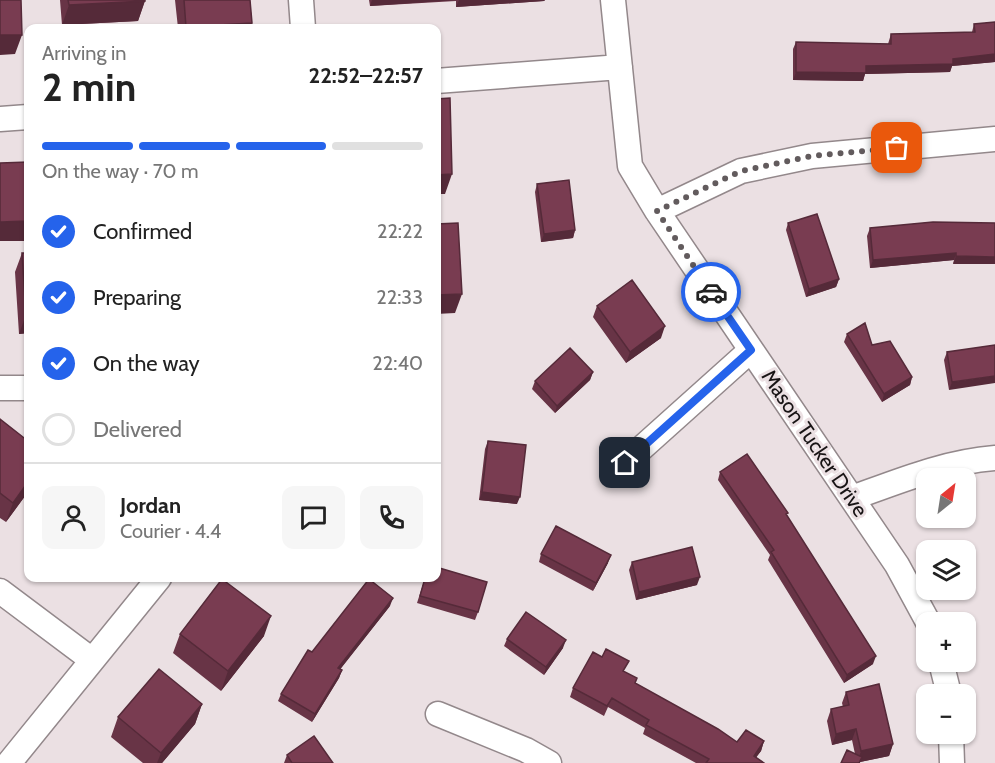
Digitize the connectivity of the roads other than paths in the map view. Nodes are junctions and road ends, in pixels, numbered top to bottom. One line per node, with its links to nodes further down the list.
1 (301, 0): 3 (street)
2 (613, 0): 4 (street, Mason Tucker Drive)
3 (303, 24)
4 (620, 67): 5 (street); 9 (street, Mason Tucker Drive)
5 (441, 81)
6 (24, 117): 7 (street)
7 (0, 119)
8 (995, 139): 9 (street)
9 (657, 211): 10 (street, Mason Tucker Drive)
10 (751, 350): 14 (street); 15 (street, Mason Tucker Drive)
11 (24, 387): 12 (street)
12 (0, 388)
13 (995, 458): 15 (street)
14 (625, 463)
15 (852, 498): 18 (street, Mason Tucker Drive)
16 (156, 582): 19 (street)
17 (0, 591): 19 (street)
18 (923, 612)
19 (92, 660): 22 (street)
20 (438, 714): 23 (street)
21 (951, 744): 24 (street)
22 (9, 763)
23 (549, 763)
24 (952, 763)

